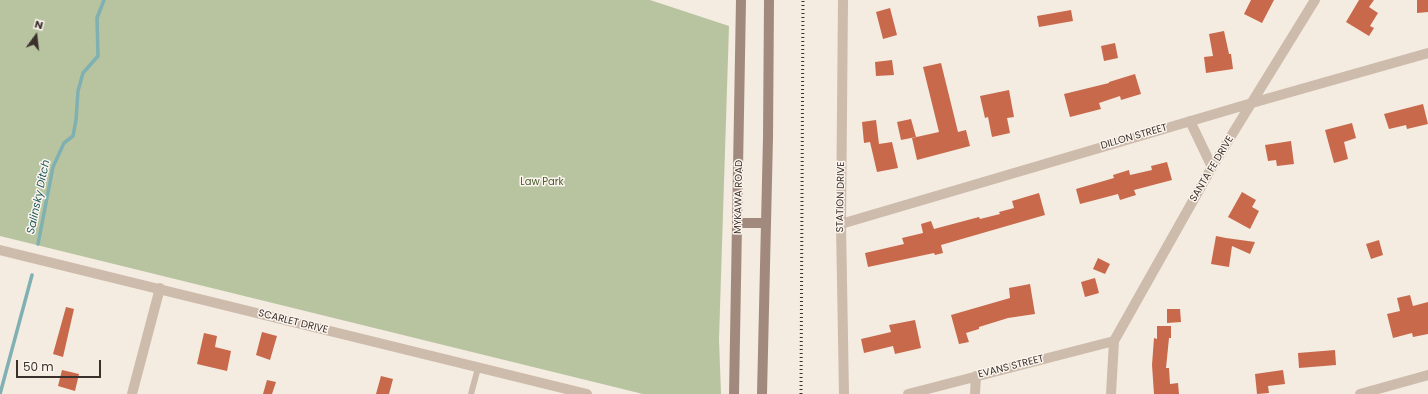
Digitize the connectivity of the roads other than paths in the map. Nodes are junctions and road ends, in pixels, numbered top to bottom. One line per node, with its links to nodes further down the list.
1 (741, 0): 9 (main road, MYKAWA ROAD)
2 (769, 0): 10 (main road)
3 (843, 0): 11 (street, STATION DRIVE)
4 (1315, 0): 6 (street, SANTA FE DRIVE)
5 (1428, 53): 6 (street, DILLON STREET)
6 (1252, 103): 7 (street, DILLON STREET); 8 (street, SANTA FE DRIVE)
7 (1190, 121): 8 (street); 11 (street, DILLON STREET)
8 (1212, 167): 14 (street, SANTA FE DRIVE)
9 (738, 223): 10 (main road); 21 (main road, MYKAWA ROAD)
10 (766, 223): 22 (main road)
11 (841, 224): 23 (street, STATION DRIVE)
12 (0, 250): 13 (street, SCARLET DRIVE)
13 (160, 288): 15 (street, SCARLET DRIVE); 19 (street)
14 (1114, 341): 17 (street, EVANS STREET); 26 (street)
15 (478, 368): 18 (street, SCARLET DRIVE); 20 (lane)
16 (1428, 375): 27 (street)
17 (976, 376): 24 (street, EVANS STREET); 25 (street)
18 (580, 393)
19 (132, 394)
20 (471, 394)
21 (734, 394)
22 (762, 394)
23 (844, 394)
24 (908, 394)
25 (975, 394)
26 (1111, 394)
27 (1360, 394)

